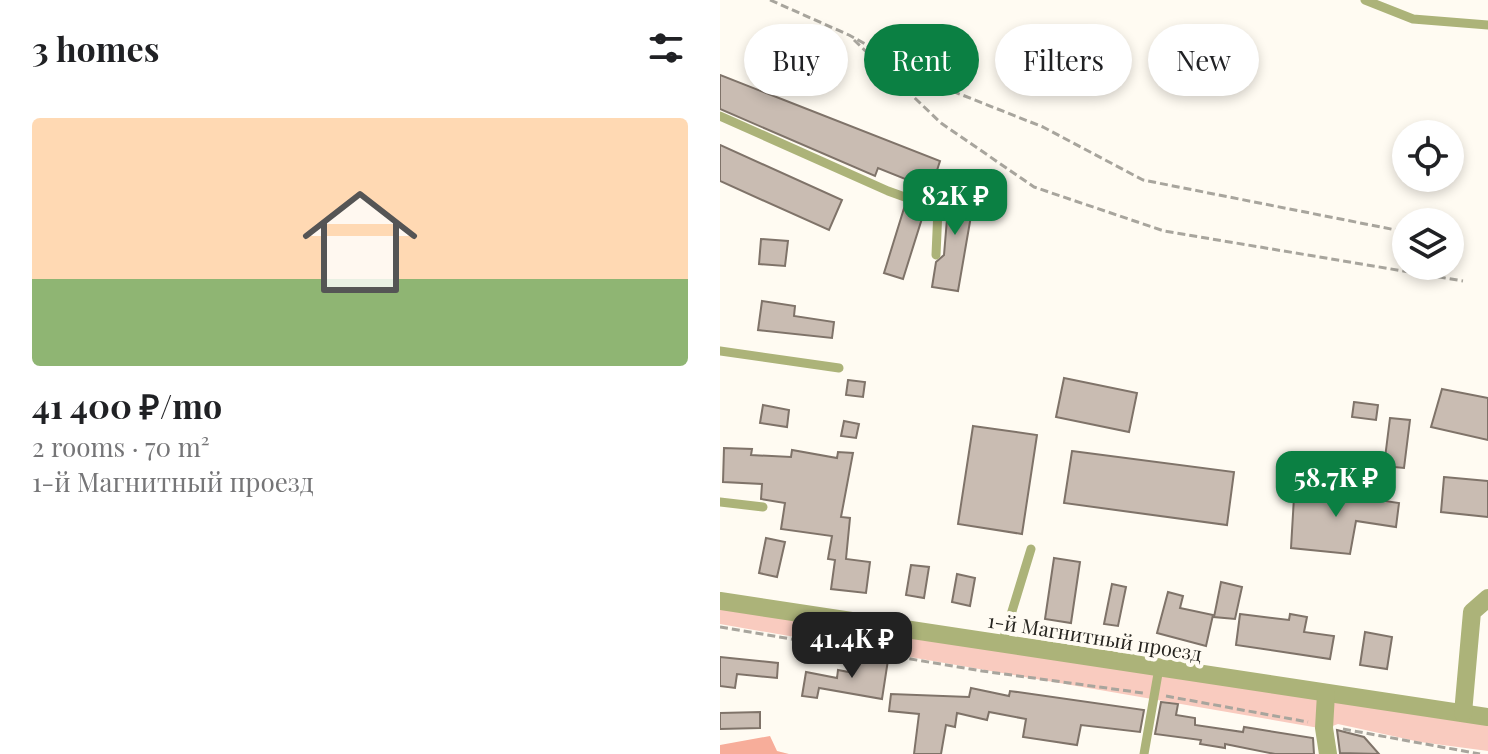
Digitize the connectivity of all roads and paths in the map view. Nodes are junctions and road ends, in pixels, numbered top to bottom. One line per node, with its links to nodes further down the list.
1 (770, 0): 4 (path)
2 (1365, 0): 3 (lane)
3 (1488, 25)
4 (849, 35): 6 (path); 8 (path)
5 (720, 116): 7 (lane)
6 (1392, 229)
7 (936, 255)
8 (1463, 281)
9 (720, 351): 10 (lane)
10 (839, 368)
11 (720, 502): 12 (lane)
12 (763, 507)
13 (1031, 549): 17 (lane)
14 (1488, 598): 21 (street)
15 (720, 601): 17 (street, 1-й Магнитный проезд)
16 (720, 627): 19 (path)
17 (1002, 644): 18 (street, 1-й Магнитный проезд)
18 (1159, 668): 19 (lane); 20 (street, 1-й Магнитный проезд)
19 (1155, 694): 23 (path); 24 (lane)
20 (1326, 694): 21 (street, 1-й Магнитный проезд); 23 (street)
21 (1463, 713): 22 (street, 1-й Магнитный проезд)
22 (1488, 717)
23 (1324, 725): 25 (street); 26 (path)
24 (1144, 754)
25 (1328, 754)
26 (1480, 754)

